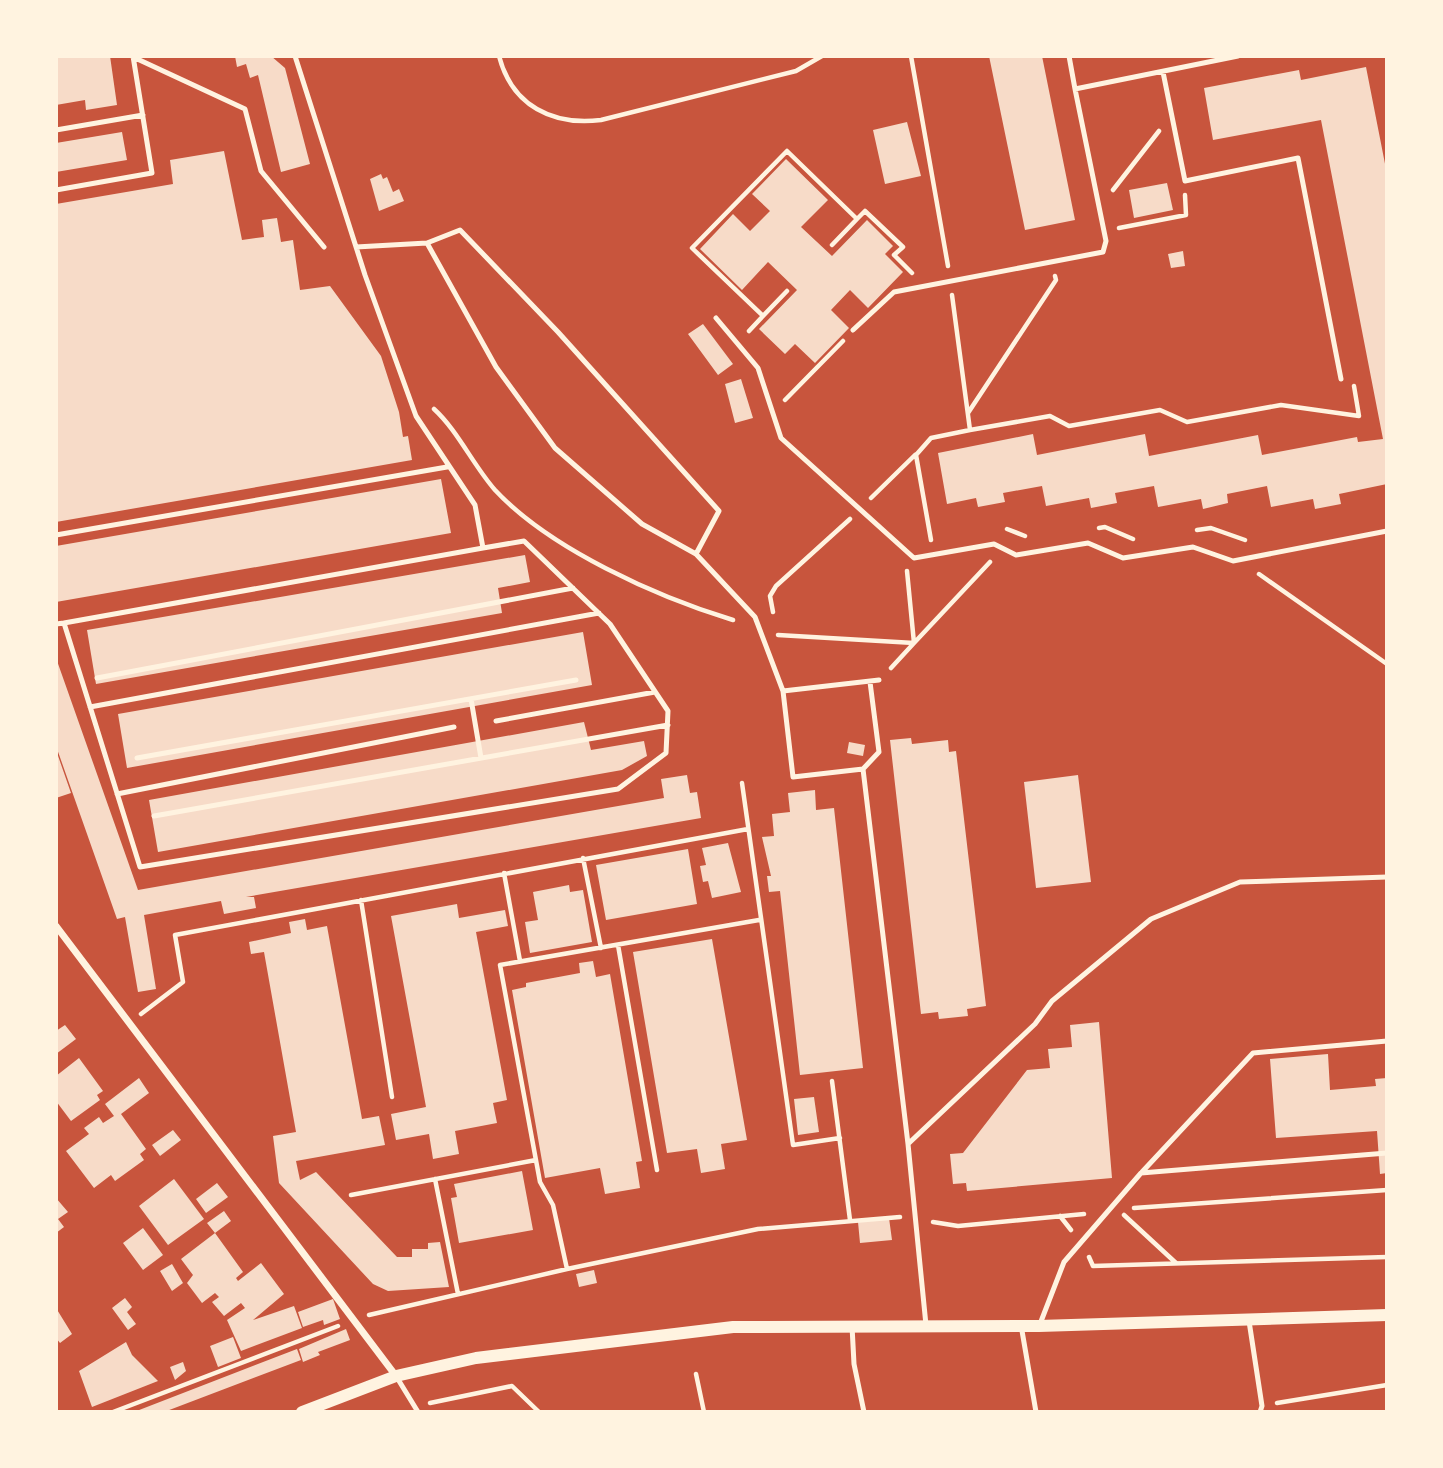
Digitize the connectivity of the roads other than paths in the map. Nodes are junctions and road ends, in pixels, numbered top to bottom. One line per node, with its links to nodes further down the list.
1 (295, 56): 12 (lane)
2 (1069, 56): 6 (lane)
3 (1238, 56): 5 (lane)
4 (133, 57): 7 (lane); 11 (lane)
5 (1163, 72): 6 (lane); 15 (lane)
6 (1075, 89): 14 (lane)
7 (143, 115): 8 (lane); 9 (lane)
8 (56, 131)
9 (56, 190)
10 (427, 243): 12 (lane); 20 (lane); 20 (lane)
11 (324, 247)
12 (356, 247): 16 (lane)
13 (716, 318): 17 (lane)
14 (853, 330)
15 (1341, 379)
16 (447, 467): 18 (lane); 19 (lane)
17 (1387, 531)
18 (56, 535)
19 (484, 548): 21 (lane); 23 (lane)
20 (696, 554): 29 (lane)
21 (573, 588): 22 (lane); 25 (lane)
22 (599, 613): 30 (lane); 32 (lane)
23 (64, 623): 24 (lane); 32 (lane)
24 (56, 624)
25 (97, 678)
26 (576, 680): 31 (lane)
27 (879, 680): 28 (lane)
28 (870, 681): 29 (lane); 38 (lane)
29 (783, 691): 38 (lane)
30 (655, 692): 33 (lane); 34 (lane)
31 (471, 699): 36 (lane); 37 (lane)
32 (90, 708): 39 (lane)
33 (496, 721)
34 (668, 725): 37 (lane); 39 (lane)
35 (454, 727): 39 (lane)
36 (137, 758)
37 (481, 758): 40 (lane)
38 (863, 769): 44 (lane)
39 (117, 794)
40 (154, 816)
41 (1387, 877): 44 (lane)
42 (56, 926): 53 (street)
43 (1387, 1041): 46 (lane)
44 (908, 1144): 49 (lane)
45 (1387, 1153): 46 (lane)
46 (1141, 1173): 51 (lane)
47 (1387, 1315): 48 (street)
48 (1248, 1318): 51 (street); 55 (lane)
49 (926, 1325): 50 (street); 52 (street)
50 (1021, 1325): 51 (street); 58 (lane)
51 (1039, 1325)
52 (852, 1326): 53 (street); 57 (lane)
53 (396, 1376): 54 (lane); 56 (street)
54 (417, 1409)
55 (1261, 1409)
56 (302, 1412)
57 (864, 1412)
58 (1036, 1412)

